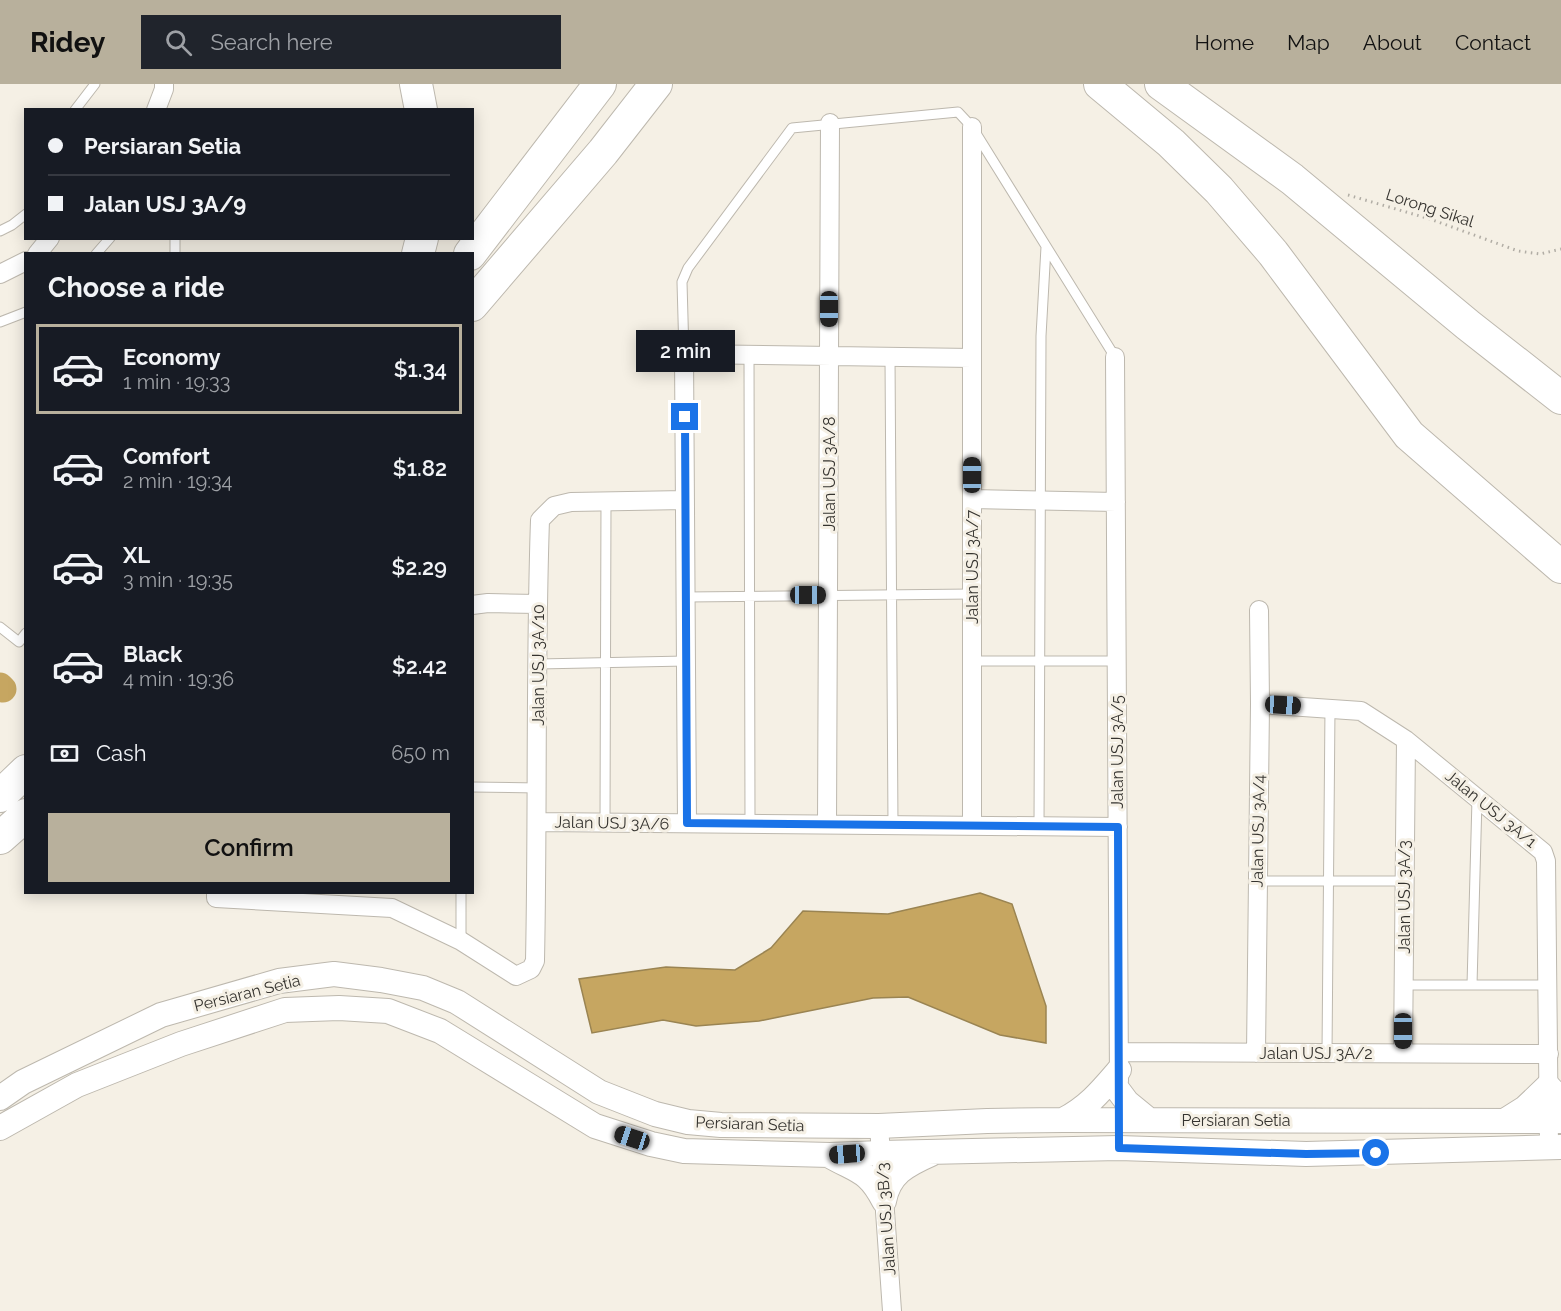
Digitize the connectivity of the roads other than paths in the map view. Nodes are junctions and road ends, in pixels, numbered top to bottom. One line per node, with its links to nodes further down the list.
1 (95, 84): 10 (lane)
2 (164, 84): 11 (street)
3 (416, 84): 12 (highway)
4 (600, 84): 23 (highway)
5 (656, 84): 15 (highway)
6 (679, 84): 15 (highway)
7 (1092, 84): 9 (highway)
8 (1161, 84): 35 (highway)
9 (1110, 92): 41 (highway)
10 (77, 108)
11 (157, 108)
12 (422, 108)
13 (830, 123): 14 (lane); 29 (lane); 31 (street, Jalan USJ 3A/8)
14 (972, 128): 20 (lane); 34 (street, Jalan USJ 3A/7)
15 (603, 152): 26 (highway)
16 (24, 216): 17 (lane)
17 (0, 231)
18 (48, 240): 21 (street)
19 (108, 240): 22 (lane)
20 (1046, 247): 33 (lane); 38 (lane)
21 (39, 252)
22 (98, 252)
23 (472, 252)
24 (24, 262): 25 (street)
25 (0, 274)
26 (474, 303)
27 (24, 313): 28 (lane)
28 (0, 322)
29 (684, 354): 30 (street); 37 (street)
30 (749, 355): 31 (street); 45 (lane)
31 (829, 356): 32 (street); 43 (street, Jalan USJ 3A/8)
32 (890, 357): 34 (street); 44 (lane)
33 (1115, 357): 40 (street, Jalan USJ 3A/5)
34 (972, 358): 36 (street, Jalan USJ 3A/7)
35 (1561, 398)
36 (972, 499): 38 (street); 42 (street, Jalan USJ 3A/7)
37 (685, 500): 39 (street, Jalan USJ 3A/10); 46 (street)
38 (1041, 500): 40 (street); 54 (lane)
39 (606, 501): 47 (street, Jalan USJ 3A/10); 56 (lane)
40 (1116, 502): 55 (street, Jalan USJ 3A/5)
41 (1561, 567)
42 (972, 594): 44 (lane); 53 (street, Jalan USJ 3A/7)
43 (828, 595): 44 (lane); 45 (lane); 71 (street, Jalan USJ 3A/8)
44 (891, 595): 72 (lane)
45 (749, 596): 46 (lane); 70 (lane)
46 (686, 597): 52 (street)
47 (538, 604): 48 (street); 57 (street, Jalan USJ 3A/10)
48 (474, 605)
49 (1259, 610): 58 (street, Jalan USJ 3A/4)
50 (0, 627): 51 (lane)
51 (24, 635)
52 (686, 661): 56 (lane); 69 (street)
53 (972, 661): 54 (lane); 73 (street, Jalan USJ 3A/7)
54 (1040, 661): 55 (lane); 74 (lane)
55 (1117, 661): 75 (street, Jalan USJ 3A/5)
56 (605, 663): 57 (lane); 68 (lane)
57 (538, 664): 63 (street, Jalan USJ 3A/10)
58 (1260, 704): 59 (street, Jalan USJ 3A/1); 77 (street, Jalan USJ 3A/4)
59 (1330, 708): 60 (street, Jalan USJ 3A/1); 78 (lane)
60 (1406, 740): 65 (street, Jalan USJ 3A/1); 79 (street, Jalan USJ 3A/3)
61 (24, 773): 64 (highway)
62 (474, 787): 63 (lane)
63 (538, 788): 67 (street, Jalan USJ 3A/10)
64 (0, 796)
65 (1477, 797): 85 (lane); 86 (street, Jalan USJ 3A/1)
66 (24, 817): 76 (highway)
67 (538, 822): 68 (street, Jalan USJ 3A/6); 83 (street, Jalan USJ 3A/10)
68 (605, 823): 69 (street, Jalan USJ 3A/6)
69 (687, 823): 70 (street, Jalan USJ 3A/6)
70 (750, 824): 71 (street, Jalan USJ 3A/6)
71 (827, 824): 72 (street, Jalan USJ 3A/6)
72 (893, 825): 73 (street, Jalan USJ 3A/6)
73 (972, 826): 74 (street, Jalan USJ 3A/6)
74 (1039, 826): 75 (street, Jalan USJ 3A/6)
75 (1118, 827): 92 (street, Jalan USJ 3A/5)
76 (0, 838)
77 (1257, 881): 78 (lane); 88 (street, Jalan USJ 3A/4)
78 (1328, 881): 79 (lane); 89 (lane)
79 (1404, 881): 84 (street, Jalan USJ 3A/3)
80 (216, 894): 82 (street)
81 (461, 894): 83 (lane)
82 (392, 900): 83 (street)
83 (460, 941)
84 (1404, 985): 85 (lane); 90 (street, Jalan USJ 3A/3)
85 (1472, 985): 86 (lane)
86 (1548, 985): 91 (street, Jalan USJ 3A/1)
87 (160, 1015): 93 (main road); 95 (main road, Persiaran Setia); 101 (main road, Persiaran Setia)
88 (1256, 1053): 89 (street, Jalan USJ 3A/2); 92 (street, Jalan USJ 3A/2)
89 (1327, 1053): 90 (street, Jalan USJ 3A/2)
90 (1403, 1053): 91 (street, Jalan USJ 3A/2)
91 (1549, 1054): 94 (street, Jalan USJ 3A/1)
92 (1119, 1071): 96 (main road); 97 (street, Jalan USJ 3A/5); 98 (main road)
93 (0, 1085)
94 (1555, 1093): 99 (main road); 100 (street, Jalan USJ 3A/1)
95 (0, 1098)
96 (1063, 1120): 97 (main road, Persiaran Setia); 101 (main road, Persiaran Setia)
97 (1119, 1120): 98 (main road, Persiaran Setia); 104 (street, Jalan USJ 3A/5)
98 (1149, 1120): 99 (main road, Persiaran Setia)
99 (1506, 1120): 100 (main road, Persiaran Setia)
100 (1554, 1121): 103 (street, Jalan USJ 3A/1)
101 (879, 1126): 106 (street, Jalan USJ 3B/3)
102 (0, 1128): 107 (main road, Persiaran Setia)
103 (1555, 1147): 104 (main road, Persiaran Setia)
104 (1119, 1148): 105 (main road, Persiaran Setia)
105 (936, 1152): 106 (main road, Persiaran Setia); 108 (main road)
106 (881, 1153): 107 (main road, Persiaran Setia); 108 (street, Jalan USJ 3B/3)
107 (830, 1155): 108 (main road)
108 (884, 1201): 109 (street, Jalan USJ 3B/3)
109 (892, 1311)

